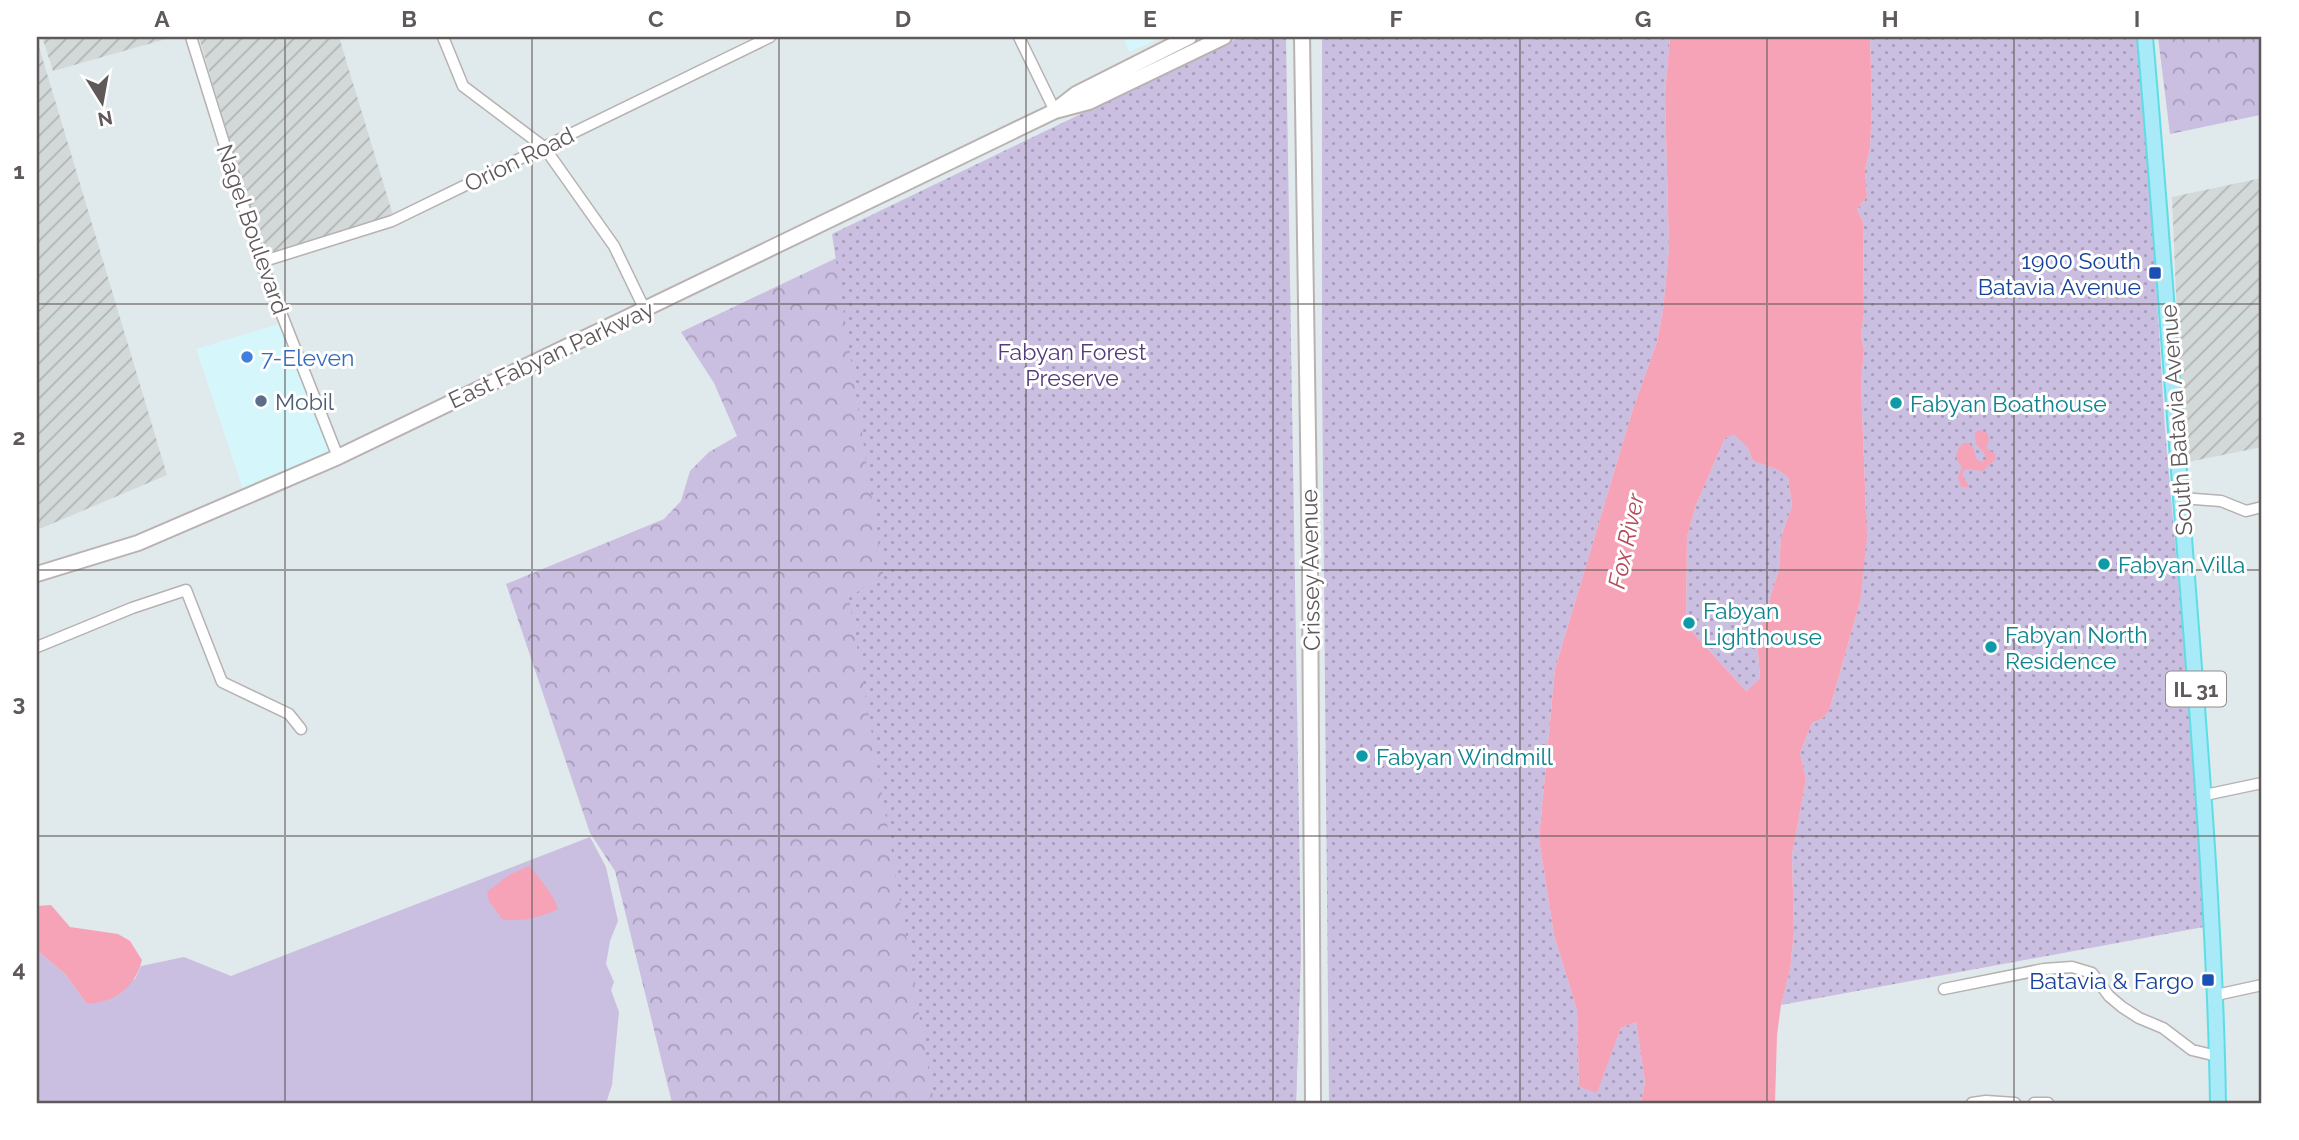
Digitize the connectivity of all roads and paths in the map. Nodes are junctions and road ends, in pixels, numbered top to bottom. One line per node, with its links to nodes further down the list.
1 (191, 37): 11 (street, Nagel Boulevard)
2 (443, 37): 10 (street)
3 (770, 37): 10 (street, Orion Road)
4 (1019, 37): 9 (street)
5 (1189, 37): 9 (main road, East Fabyan Parkway)
6 (1224, 37): 9 (main road, East Fabyan Parkway)
7 (1302, 37): 25 (main road, Crissey Avenue)
8 (2145, 37): 14 (main road, South Batavia Avenue / IL 31)
9 (1055, 111): 12 (main road, East Fabyan Parkway)
10 (544, 147): 11 (street, Orion Road); 12 (street)
11 (261, 262): 13 (street, Nagel Boulevard)
12 (645, 310): 13 (main road, East Fabyan Parkway)
13 (338, 457): 16 (main road, East Fabyan Parkway)
14 (2181, 498): 15 (street); 20 (main road, South Batavia Avenue / IL 31)
15 (2262, 507)
16 (37, 574)
17 (37, 647): 18 (street)
18 (301, 729)
19 (2262, 783): 20 (street)
20 (2205, 795): 23 (main road, South Batavia Avenue / IL 31)
21 (2262, 985): 23 (street)
22 (1944, 989): 24 (street)
23 (2216, 995): 24 (main road, South Batavia Avenue / IL 31)
24 (2217, 1056): 30 (main road, South Batavia Avenue / IL 31)
25 (1313, 1103)
26 (1972, 1103): 27 (street)
27 (2015, 1103)
28 (2034, 1103): 29 (street)
29 (2048, 1103)
30 (2218, 1103)

